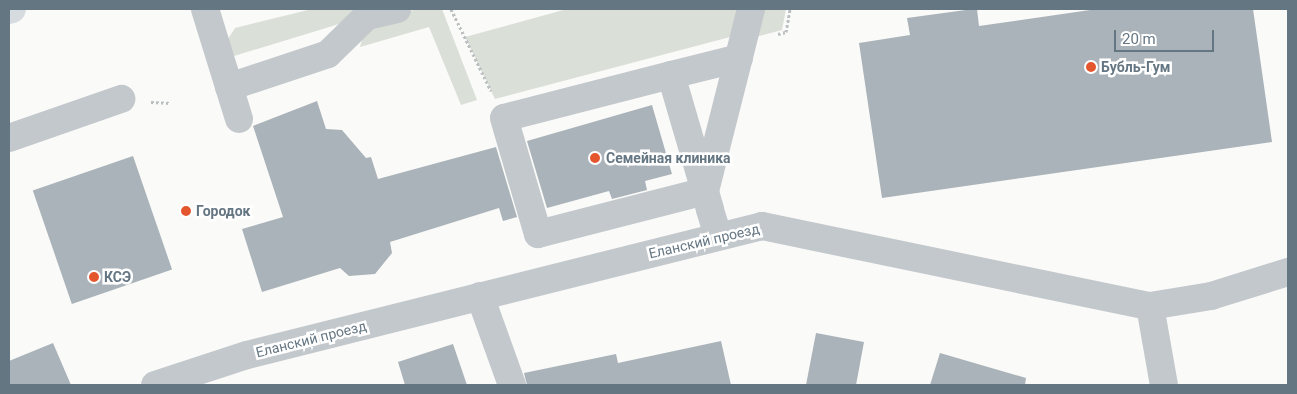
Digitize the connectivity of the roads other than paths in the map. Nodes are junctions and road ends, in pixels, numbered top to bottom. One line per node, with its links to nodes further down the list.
1 (12, 9): 5 (main road)
2 (205, 9): 8 (street)
3 (397, 9): 8 (street)
4 (751, 9): 6 (street)
5 (9, 10)
6 (739, 58): 7 (street); 12 (street)
7 (671, 75): 12 (street); 12 (street)
8 (229, 87): 10 (street)
9 (121, 99): 11 (street)
10 (239, 119)
11 (9, 138)
12 (705, 191): 13 (street)
13 (718, 236): 15 (street, Еланский проезд); 16 (street, Еланский проезд)
14 (1288, 272): 16 (street, Еланский проезд)
15 (480, 296): 17 (street, Еланский проезд); 18 (street)
16 (1150, 306): 19 (street)
17 (155, 385)
18 (512, 385)
19 (1164, 385)

